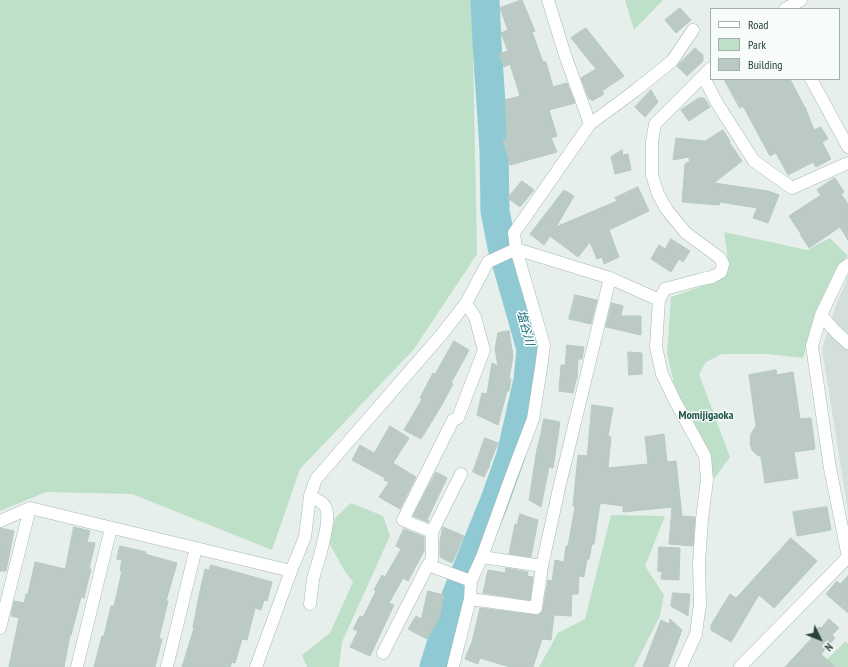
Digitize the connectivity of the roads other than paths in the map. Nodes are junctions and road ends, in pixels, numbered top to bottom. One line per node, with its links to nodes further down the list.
1 (548, 0): 7 (street)
2 (801, 0): 3 (street)
3 (787, 8)
4 (693, 30): 7 (street)
5 (707, 72): 9 (street); 13 (street)
6 (812, 80): 8 (street)
7 (590, 124): 10 (street)
8 (848, 147)
9 (848, 163)
10 (516, 249): 12 (street); 14 (street); 24 (street)
11 (848, 264): 15 (street)
12 (610, 278): 13 (street); 27 (street)
13 (659, 300): 38 (street)
14 (466, 303): 18 (street); 22 (street)
15 (821, 315): 16 (street); 25 (street)
16 (848, 343)
17 (461, 474): 22 (street)
18 (310, 496): 28 (street); 31 (street)
19 (30, 508): 20 (street); 21 (street); 32 (street)
20 (0, 521)
21 (111, 528): 23 (street); 34 (street)
22 (432, 532): 26 (street)
23 (196, 548): 28 (street); 35 (street)
24 (482, 557): 27 (street); 29 (street)
25 (848, 557): 39 (street)
26 (428, 565): 29 (street); 33 (street)
27 (542, 566): 30 (street)
28 (291, 571): 36 (street)
29 (471, 581): 30 (street)
30 (470, 599): 37 (street)
31 (310, 604)
32 (0, 628)
33 (384, 654)
34 (77, 667)
35 (168, 667)
36 (256, 667)
37 (453, 667)
38 (681, 667)
39 (740, 667)

